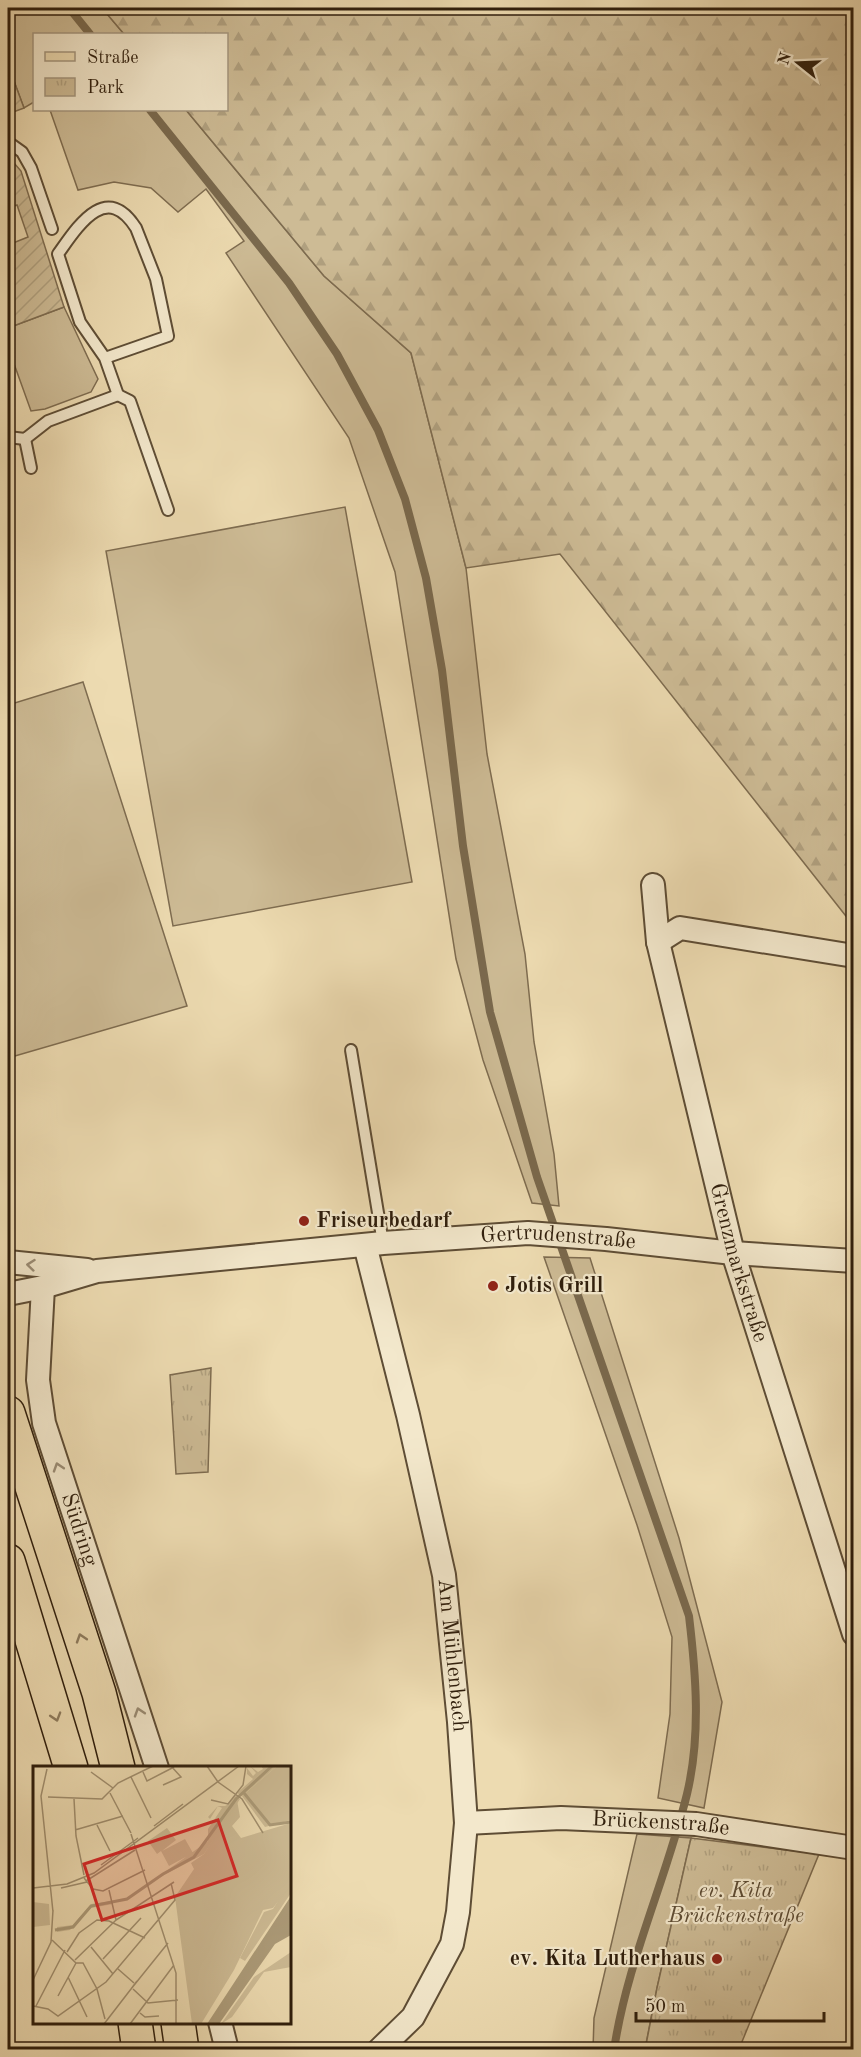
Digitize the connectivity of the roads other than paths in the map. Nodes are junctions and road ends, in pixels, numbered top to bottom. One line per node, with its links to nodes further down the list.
1 (8, 142): 2 (lane)
2 (52, 229)
3 (105, 358): 3 (lane); 4 (lane)
4 (118, 395): 6 (lane); 8 (lane)
5 (8, 436): 6 (lane)
6 (25, 439): 7 (lane)
7 (31, 468)
8 (168, 510)
9 (653, 885): 10 (street, Grenzmarkstraße)
10 (658, 942): 11 (street); 14 (street, Grenzmarkstraße)
11 (854, 956)
12 (351, 1050): 13 (lane)
13 (374, 1244): 14 (street, Gertrudenstraße); 17 (street, Gertrudenstraße); 26 (street, Am Mühlenbach)
14 (733, 1253): 15 (street, Gertrudenstraße); 22 (street, Grenzmarkstraße)
15 (854, 1261)
16 (8, 1262): 17 (street, Gertrudenstraße, one-way to 16)
17 (97, 1271): 18 (street, Gertrudenstraße)
18 (43, 1287): 19 (street, Gertrudenstraße); 25 (street, Südring, one-way to 18)
19 (8, 1294)
20 (8, 1413): 24 (main road, Südring, one-way to 20)
21 (8, 1561): 23 (main road, one-way to 23)
22 (854, 1634)
23 (71, 1766)
24 (118, 1766)
25 (157, 1766)
26 (466, 1824): 27 (street, Brückenstraße); 34 (street, Am Mühlenbach)
27 (854, 1848)
28 (135, 2024): 31 (main road)
29 (178, 2024): 32 (main road)
30 (221, 2024): 33 (street)
31 (139, 2049)
32 (182, 2049)
33 (227, 2049)
34 (379, 2049)

